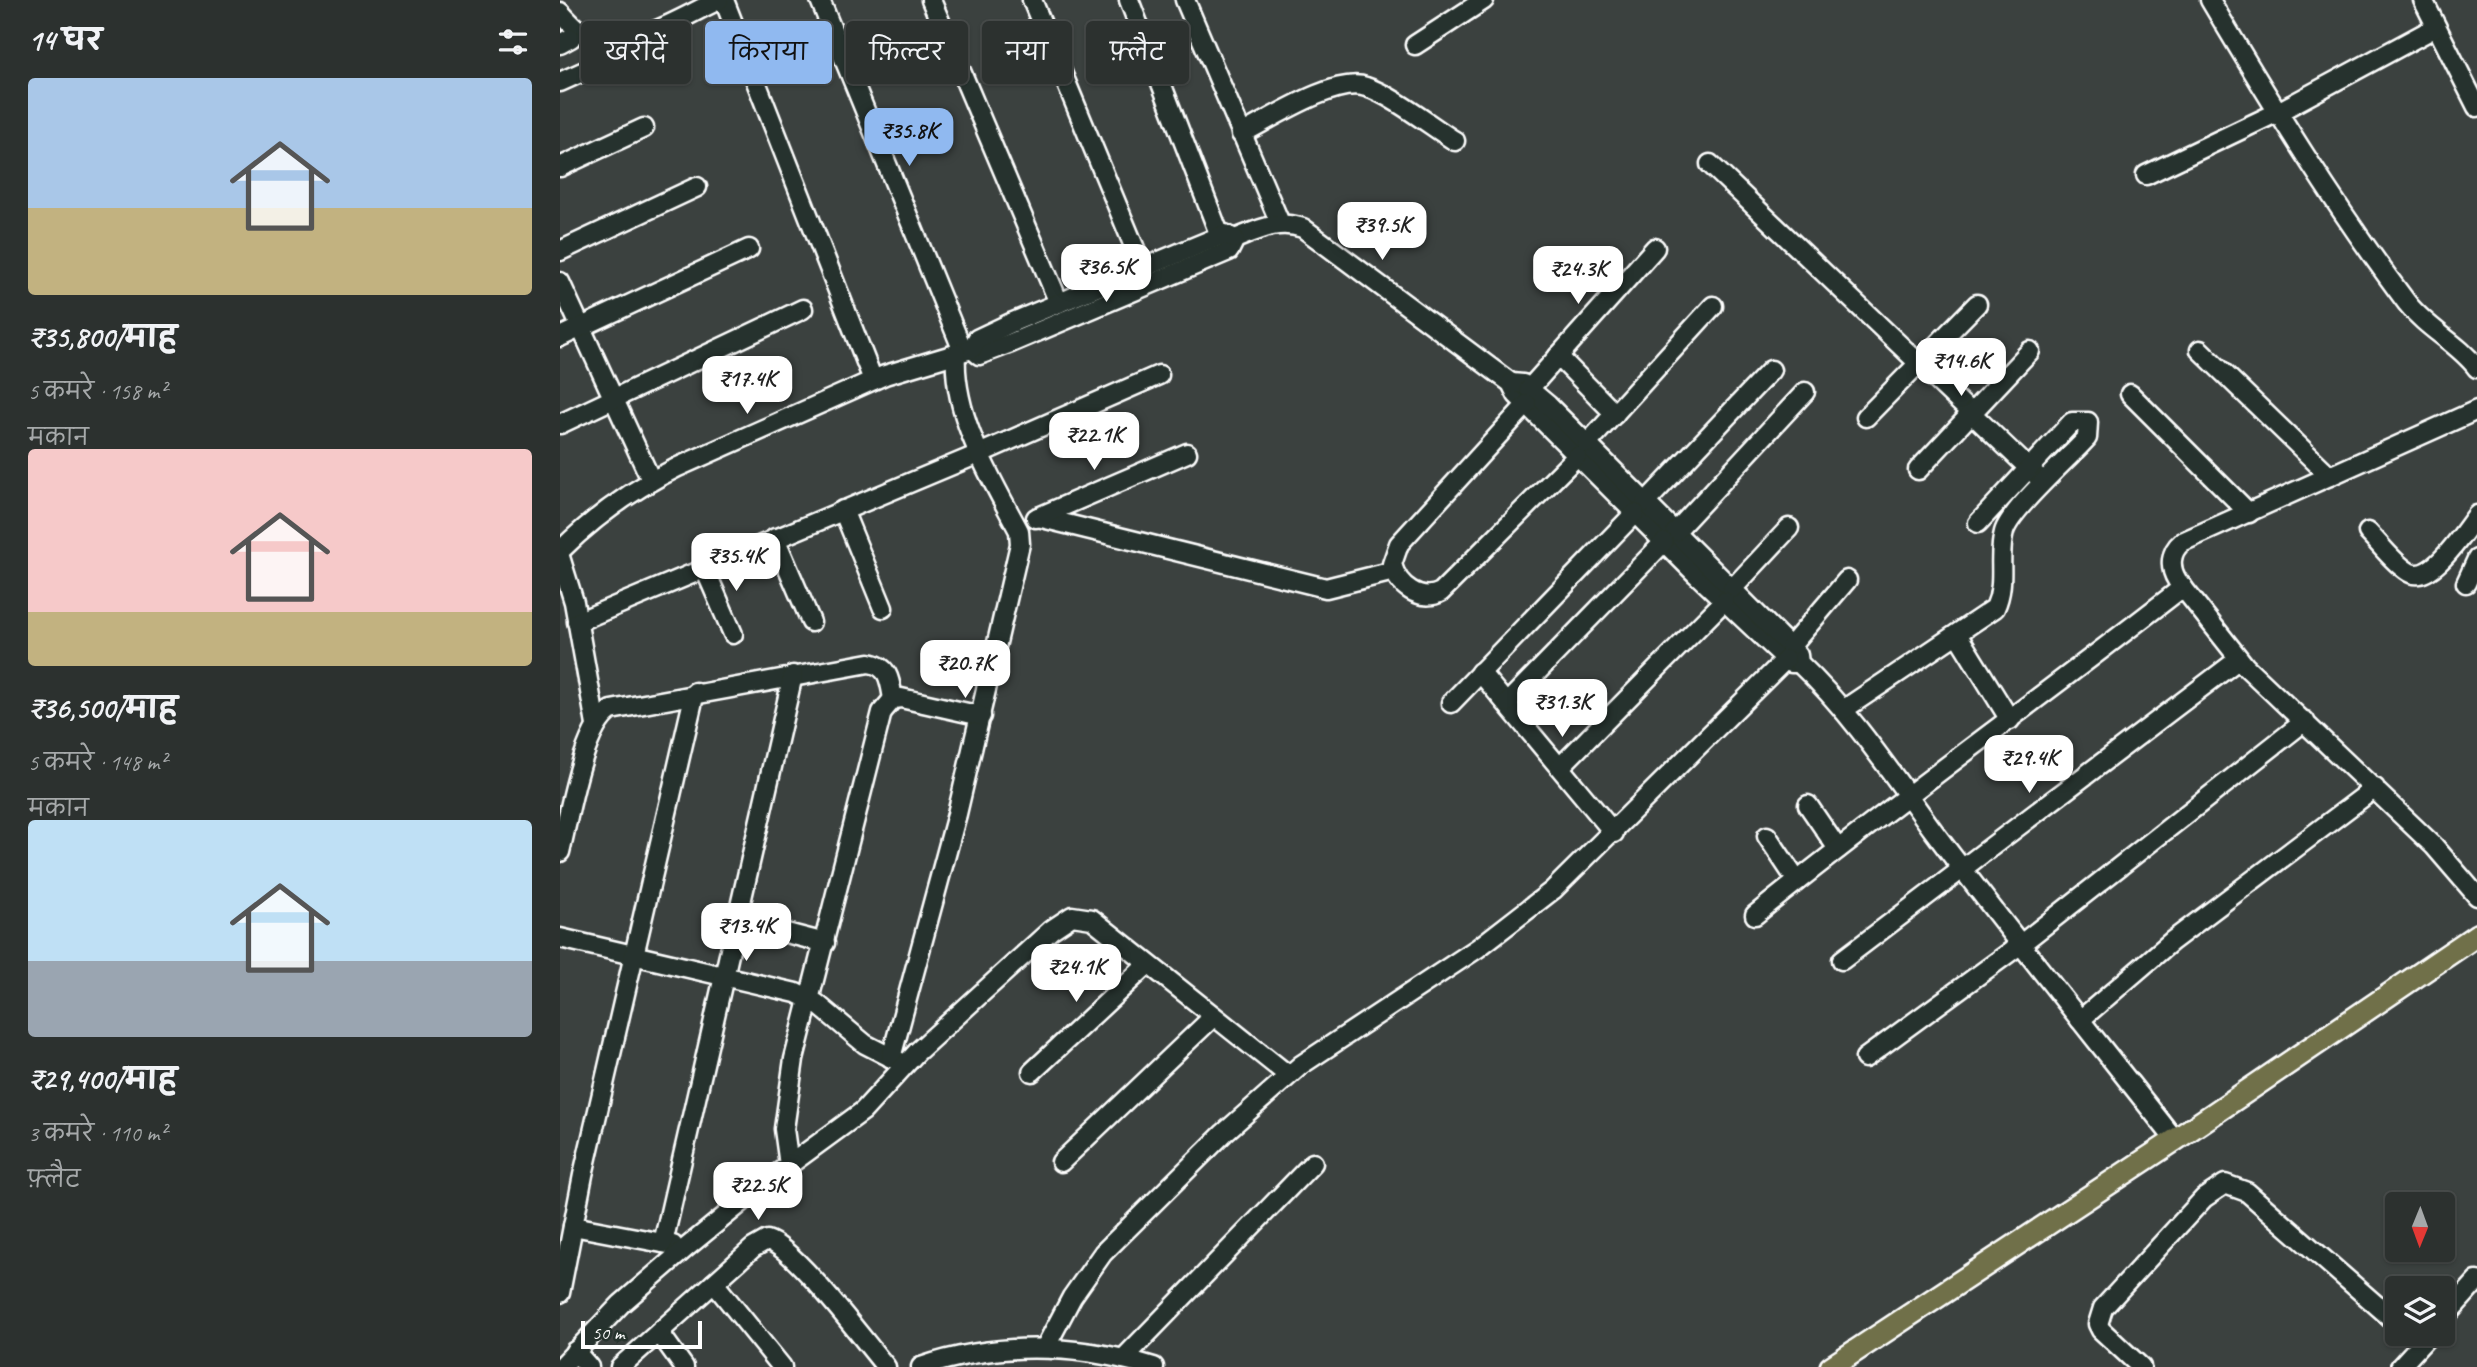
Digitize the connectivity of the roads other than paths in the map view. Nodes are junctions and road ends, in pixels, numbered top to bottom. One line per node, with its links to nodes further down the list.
1 (722, 0): 10 (street); 45 (street)
2 (820, 0): 38 (street)
3 (931, 0): 31 (street)
4 (1032, 0): 29 (street)
5 (1129, 0): 25 (street)
6 (1185, 0): 18 (street)
7 (1484, 0): 12 (street)
8 (2210, 0): 16 (street)
9 (2423, 0): 11 (street)
10 (560, 12)
11 (2436, 27): 15 (street); 16 (street)
12 (1415, 45)
13 (581, 73): 14 (street)
14 (560, 82)
15 (2477, 107)
16 (2278, 112): 22 (street); 42 (street)
17 (644, 128): 21 (street)
18 (1241, 134): 19 (street); 24 (street)
19 (1455, 141)
20 (1710, 164): 41 (street)
21 (560, 167)
22 (2146, 175)
23 (697, 187): 28 (street)
24 (1280, 223): 25 (street); 48 (street)
25 (1227, 237): 29 (street); 38 (street)
26 (1655, 248): 40 (street)
27 (749, 249): 35 (street)
28 (560, 251)
29 (1143, 268): 31 (street)
30 (560, 282): 35 (street)
31 (1059, 303): 38 (street)
32 (1977, 304): 41 (street)
33 (1713, 306): 51 (street)
34 (803, 309): 49 (street)
35 (581, 328): 36 (street); 49 (street)
36 (560, 337)
37 (2200, 350): 60 (street)
38 (964, 351): 45 (street); 56 (street)
39 (2030, 351): 52 (street)
40 (1558, 356): 48 (street); 51 (street)
41 (1920, 362): 52 (street); 53 (street)
42 (2477, 368)
43 (1771, 370): 63 (street)
44 (1160, 374): 56 (street)
45 (873, 380): 61 (street)
46 (1805, 392): 72 (street)
47 (2130, 394): 65 (street)
48 (1528, 397): 55 (street); 78 (street)
49 (614, 399): 54 (street); 61 (street)
50 (2477, 410): 60 (street)
51 (1615, 414): 55 (street)
52 (1973, 414): 58 (street); 59 (street)
53 (1866, 417)
54 (560, 424)
55 (1582, 450): 63 (street); 78 (street)
56 (981, 453): 64 (street); 69 (street)
57 (1186, 453): 67 (street)
58 (2029, 468): 62 (street); 62 (street); 68 (street)
59 (1918, 470)
60 (2330, 476): 65 (street)
61 (651, 480): 74 (street)
62 (2045, 483): 88 (street)
63 (1640, 508): 72 (street); 91 (street)
64 (843, 510): 73 (street); 84 (street)
65 (2249, 513): 81 (street)
66 (2477, 515): 71 (street)
67 (1038, 517): 69 (street); 78 (street)
68 (1978, 523)
69 (1017, 527): 98 (street)
70 (1789, 528): 83 (street)
71 (2368, 532)
72 (1669, 537): 83 (street); 96 (street)
73 (775, 538): 77 (street); 86 (street)
74 (560, 551)
75 (560, 557): 82 (street)
76 (2477, 559): 80 (street)
77 (704, 567): 85 (street); 87 (street)
78 (1394, 571)
79 (1847, 580): 89 (street)
80 (2466, 583)
81 (2183, 587): 90 (street); 99 (street)
82 (566, 595): 85 (street)
83 (1728, 595): 89 (street); 102 (street)
84 (883, 608)
85 (577, 622): 101 (street)
86 (811, 622)
87 (733, 634)
88 (1957, 634): 97 (street); 99 (street)
89 (1791, 656): 97 (street); 106 (street)
90 (2239, 659): 100 (street); 110 (street)
91 (1480, 672): 95 (street); 96 (street)
92 (793, 675): 93 (street); 94 (street); 114 (street)
93 (695, 692): 101 (street); 119 (street)
94 (892, 699): 98 (street); 117 (street)
95 (1451, 703)
96 (1507, 703): 102 (street)
97 (1843, 710): 104 (street)
98 (981, 716): 127 (street)
99 (2010, 720): 104 (street)
100 (2305, 722): 103 (street); 118 (street)
101 (596, 724): 109 (street)
102 (1560, 767): 106 (street)
103 (2375, 788): 112 (street); 125 (street)
104 (1908, 794): 108 (street); 110 (street)
105 (1808, 805): 108 (street)
106 (1614, 833): 129 (street)
107 (1767, 836): 111 (street)
108 (1838, 849): 111 (street)
109 (560, 852)
110 (1964, 869): 118 (street); 120 (street)
111 (1797, 881): 113 (street)
112 (2477, 896)
113 (1755, 915)
114 (736, 920): 117 (street); 122 (street)
115 (2477, 935): 130 (main road)
116 (560, 938): 119 (street)
117 (825, 943): 123 (street)
118 (2021, 944): 125 (street); 126 (street)
119 (635, 956): 122 (street); 134 (street)
120 (1842, 960)
121 (1147, 965): 124 (street); 127 (street); 128 (street)
122 (723, 977): 123 (street); 135 (street)
123 (810, 998): 127 (street); 133 (street)
124 (1213, 1017): 129 (street); 131 (street)
125 (2080, 1020): 130 (street)
126 (1865, 1058)
127 (898, 1061): 133 (street)
128 (1032, 1072)
129 (1288, 1075): 144 (street)
130 (2175, 1140): 155 (main road)
131 (1061, 1162)
132 (1313, 1163): 146 (street)
133 (789, 1165): 136 (street)
134 (573, 1226): 135 (street); 139 (street)
135 (663, 1243): 136 (street)
136 (687, 1247): 145 (street)
137 (2477, 1281): 140 (street)
138 (714, 1283): 142 (street); 151 (street); 152 (street)
139 (560, 1293)
140 (2455, 1306)
141 (2385, 1313): 156 (street)
142 (659, 1332): 149 (street); 150 (street)
143 (2413, 1346): 157 (street)
144 (1045, 1348): 146 (street); 153 (street)
145 (575, 1350): 147 (street); 148 (street)
146 (1123, 1359): 154 (street)
147 (561, 1367)
148 (589, 1367)
149 (620, 1367)
150 (684, 1367)
151 (782, 1367)
152 (886, 1367)
153 (921, 1367)
154 (1154, 1367)
155 (1830, 1367)
156 (2141, 1367)
157 (2400, 1367)

